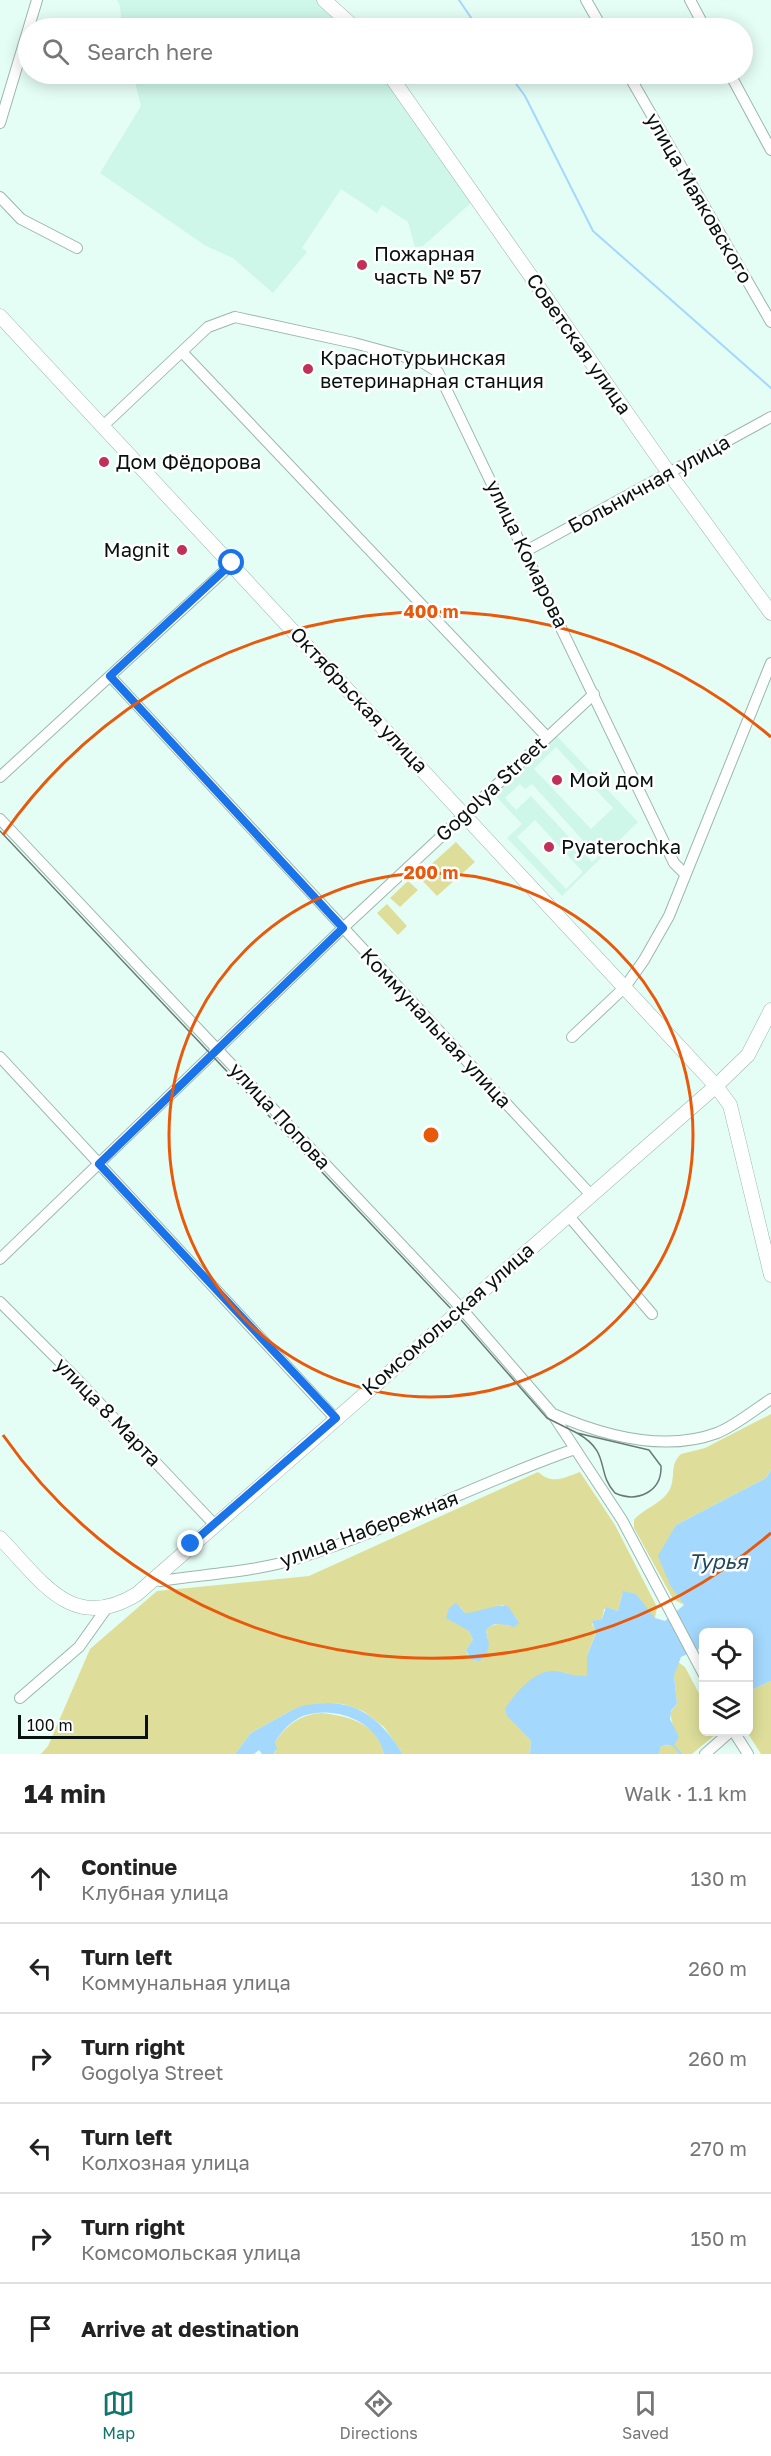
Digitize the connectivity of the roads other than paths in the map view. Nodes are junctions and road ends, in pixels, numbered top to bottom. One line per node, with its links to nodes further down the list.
1 (37, 0): 5 (street)
2 (324, 0): 6 (main road)
3 (586, 0): 7 (street)
4 (690, 0): 8 (street)
5 (32, 18)
6 (344, 18)
7 (596, 18)
8 (700, 18)
9 (18, 63): 13 (street)
10 (396, 84): 22 (main road, Советская улица)
11 (634, 84): 18 (street, улица Маяковского)
12 (735, 84): 14 (street)
13 (0, 123)
14 (771, 150)
15 (0, 197): 16 (street)
16 (77, 248)
17 (0, 316): 21 (main road, Октябрьская улица)
18 (771, 322)
19 (182, 352): 21 (street, улица Комарова); 23 (street, улица Комарова); 29 (street)
20 (771, 417): 22 (street, Больничная улица)
21 (104, 425): 24 (main road, Октябрьская улица)
22 (669, 473): 23 (street, Больничная улица); 25 (main road, Советская улица)
23 (526, 551): 28 (street, улица Комарова)
24 (232, 563): 27 (street); 31 (main road, Октябрьская улица)
25 (771, 613)
26 (771, 663): 33 (street)
27 (110, 676): 30 (street); 34 (street, Коммунальная улица)
28 (594, 694): 29 (street, Gogolya Street); 33 (street, улица Комарова)
29 (547, 737): 31 (street, Gogolya Street)
30 (0, 777)
31 (465, 814): 34 (street, Gogolya Street); 35 (main road, Октябрьская улица)
32 (0, 819): 38 (street, улица Попова)
33 (685, 874): 35 (street)
34 (343, 928): 38 (street, Gogolya Street); 42 (street, Коммунальная улица)
35 (625, 987): 37 (street); 40 (main road, Октябрьская улица)
36 (771, 1010): 40 (main road, Комсомольская улица)
37 (572, 1037)
38 (217, 1049): 41 (street, Gogolya Street); 47 (street, улица Попова)
39 (0, 1057): 41 (street)
40 (716, 1086): 42 (main road, Комсомольская улица); 45 (main road, Октябрьская улица)
41 (99, 1164): 44 (street, Gogolya Street); 51 (street)
42 (591, 1195): 43 (main road, Комсомольская улица)
43 (567, 1215): 47 (main road, Комсомольская улица); 48 (street)
44 (0, 1259)
45 (771, 1275)
46 (0, 1302): 53 (street, улица 8 Марта)
47 (461, 1308): 50 (street, улица Попова); 51 (main road, Комсомольская улица)
48 (652, 1314)
49 (771, 1399): 50 (street)
50 (551, 1413): 52 (street, улица Попова)
51 (336, 1418): 53 (main road, Комсомольская улица)
52 (576, 1449): 55 (street, улица Набережная); 57 (street, улица Попова)
53 (214, 1524): 55 (main road, Комсомольская улица)
54 (0, 1538): 56 (main road)
55 (155, 1579): 56 (main road, Комсомольская улица)
56 (106, 1609): 58 (street)
57 (699, 1667)
58 (20, 1698)
59 (726, 1736): 61 (street)
60 (735, 1736): 62 (street)
61 (705, 1754)
62 (747, 1754)

